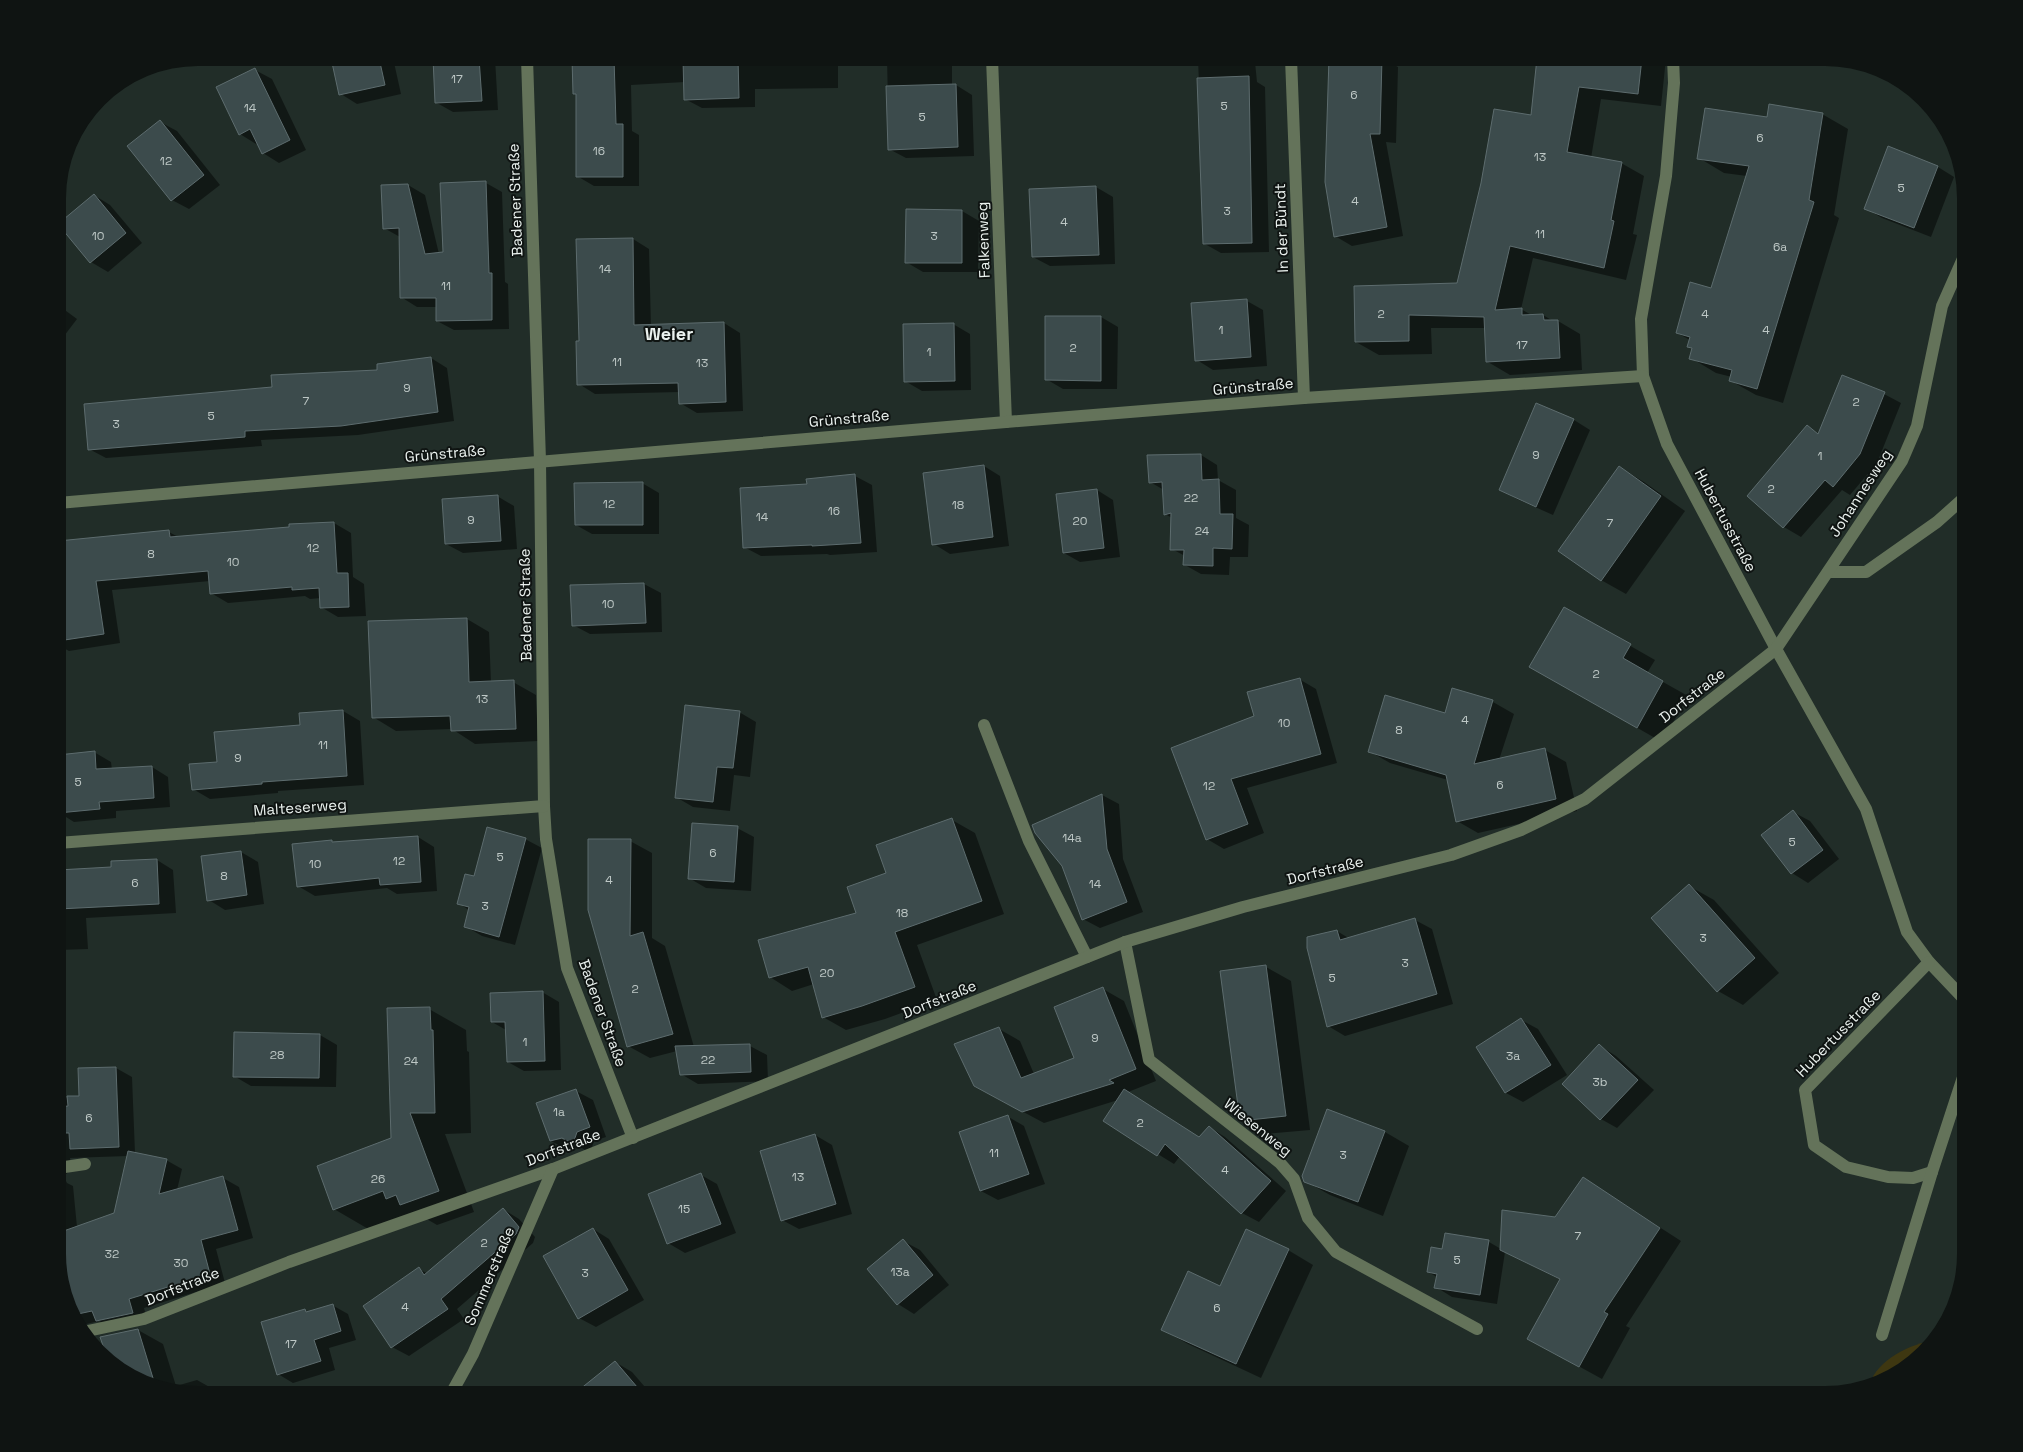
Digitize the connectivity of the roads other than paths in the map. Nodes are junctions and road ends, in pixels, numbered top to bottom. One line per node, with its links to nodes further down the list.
1 (527, 66): 9 (street, Badener Straße)
2 (992, 66): 8 (street, Falkenweg)
3 (1291, 66): 7 (street, In der Bündt)
4 (1673, 66): 6 (street, Hubertusstraße)
5 (1957, 274): 12 (street, Johannesweg)
6 (1644, 376): 7 (street, Grünstraße); 13 (street, Hubertusstraße)
7 (1304, 398): 8 (street, Grünstraße)
8 (1006, 422): 9 (street, Grünstraße)
9 (540, 461): 10 (street, Grünstraße); 15 (street, Badener Straße)
10 (67, 502)
11 (1957, 504): 12 (street)
12 (1828, 572): 13 (street, Johannesweg)
13 (1776, 649): 17 (street, Dorfstraße); 19 (street, Hubertusstraße)
14 (984, 725): 18 (street)
15 (544, 806): 16 (street, Malteserweg); 22 (street, Badener Straße)
16 (67, 842)
17 (1125, 942): 18 (street, Dorfstraße); 27 (street, Wiesenweg)
18 (1087, 957): 22 (street, Dorfstraße)
19 (1929, 962): 20 (street, Hubertusstraße); 26 (street, Hubertusstraße)
20 (1957, 991)
21 (1957, 1098): 26 (street)
22 (633, 1138): 25 (street, Dorfstraße)
23 (85, 1164): 24 (street)
24 (67, 1167)
25 (554, 1169): 28 (street, Dorfstraße); 30 (street, Sommerstraße)
26 (1932, 1172): 29 (street)
27 (1477, 1329)
28 (91, 1330)
29 (1882, 1335)
30 (455, 1386)

